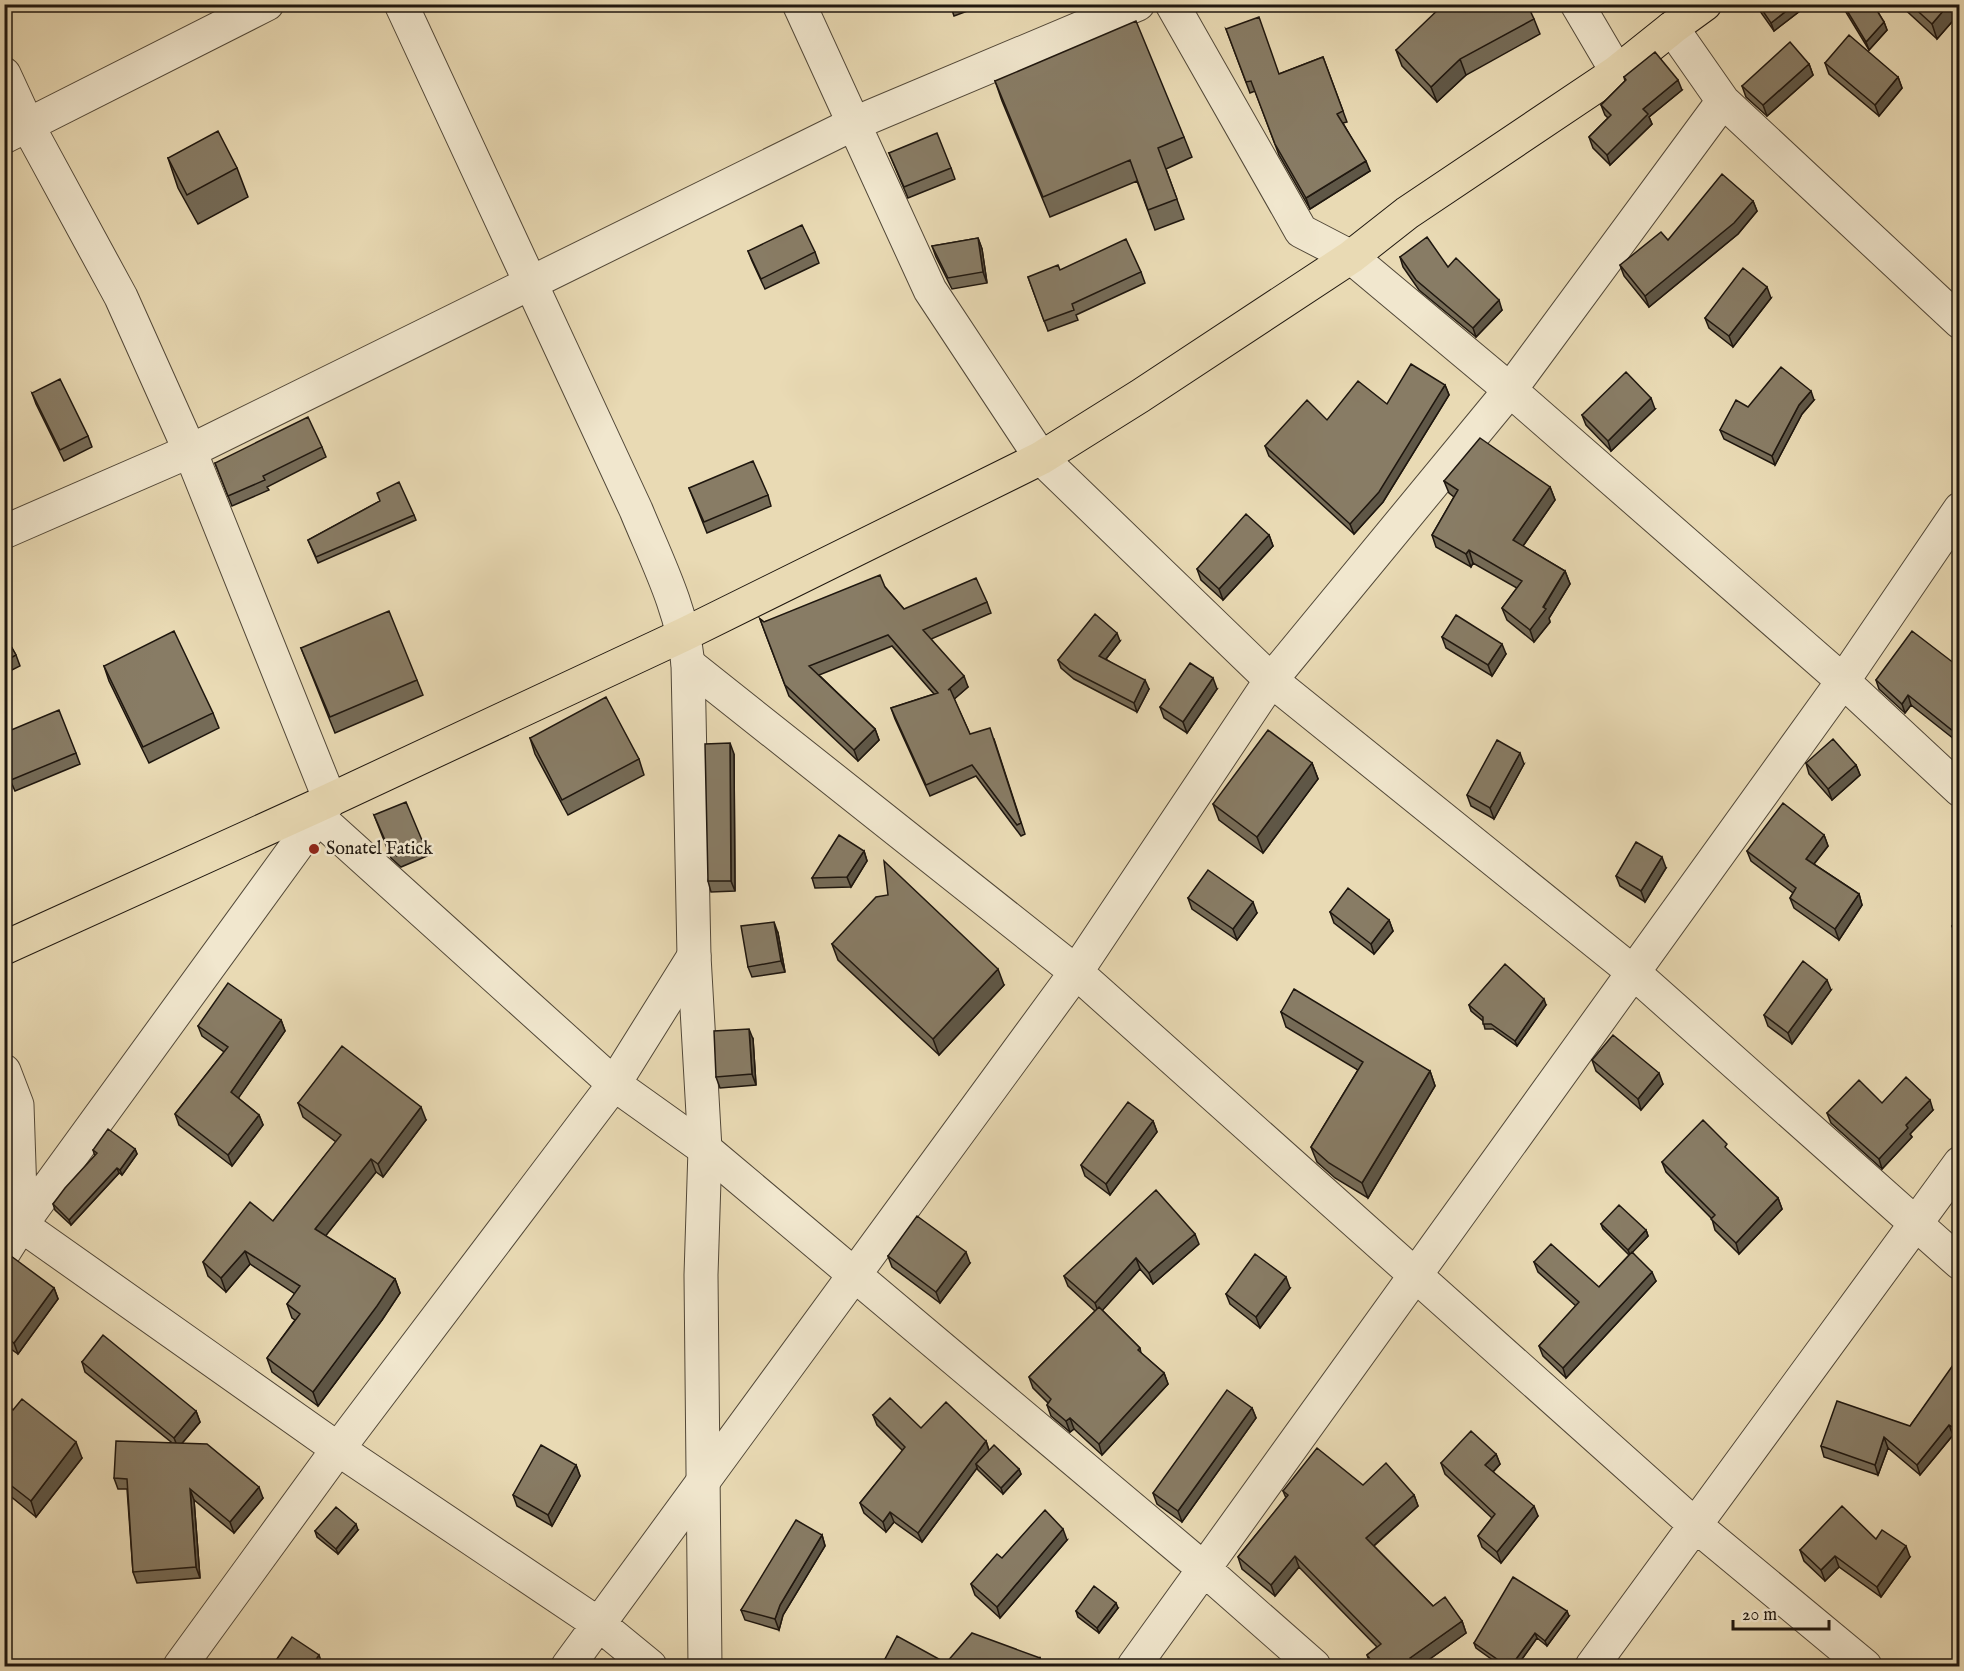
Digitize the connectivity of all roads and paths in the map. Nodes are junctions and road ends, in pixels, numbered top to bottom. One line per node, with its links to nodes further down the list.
1 (267, 4): 13 (street)
2 (401, 4): 15 (street)
3 (799, 4): 12 (street)
4 (1138, 4): 12 (street)
5 (1172, 4): 14 (street)
6 (1577, 4): 9 (street)
7 (1705, 4): 8 (main road)
8 (1672, 28): 9 (main road); 11 (street)
9 (1617, 72): 14 (main road)
10 (4, 74): 13 (street)
11 (1723, 101): 16 (street); 17 (street)
12 (853, 124): 15 (street); 19 (street)
13 (16, 131): 18 (street)
14 (1351, 257): 17 (street); 19 (main road)
15 (531, 284): 18 (street); 22 (street)
16 (1959, 322)
17 (1510, 390): 23 (street); 24 (street)
18 (190, 452): 21 (street); 26 (street)
19 (1041, 458): 22 (main road); 23 (street)
20 (1959, 509): 24 (street)
21 (4, 532)
22 (686, 649): 26 (main road); 28 (street); 29 (street)
23 (1271, 680): 29 (street); 30 (street)
24 (1843, 681): 25 (street); 30 (street)
25 (1959, 790)
26 (324, 808): 27 (main road); 32 (street); 36 (street)
27 (4, 948)
28 (694, 956): 32 (street); 33 (street)
29 (1076, 972): 38 (street); 39 (street)
30 (1633, 972): 35 (street); 39 (street)
31 (4, 1071): 36 (street)
32 (614, 1084): 33 (street); 40 (street)
33 (705, 1149): 38 (street); 41 (street)
34 (1959, 1163): 35 (street)
35 (1915, 1223): 37 (street); 42 (street)
36 (9, 1244): 40 (street)
37 (1959, 1263)
38 (855, 1275): 41 (street); 43 (street)
39 (1416, 1275): 42 (street); 43 (street)
40 (338, 1449): 44 (street); 45 (street)
41 (703, 1484): 44 (street); 48 (street)
42 (1695, 1525): 51 (street); 52 (street)
43 (1204, 1569): 49 (street); 50 (street)
44 (600, 1625): 46 (street); 47 (street)
45 (180, 1666)
46 (568, 1666)
47 (650, 1666)
48 (705, 1666)
49 (1134, 1666)
50 (1314, 1666)
51 (1592, 1666)
52 (1865, 1666)

